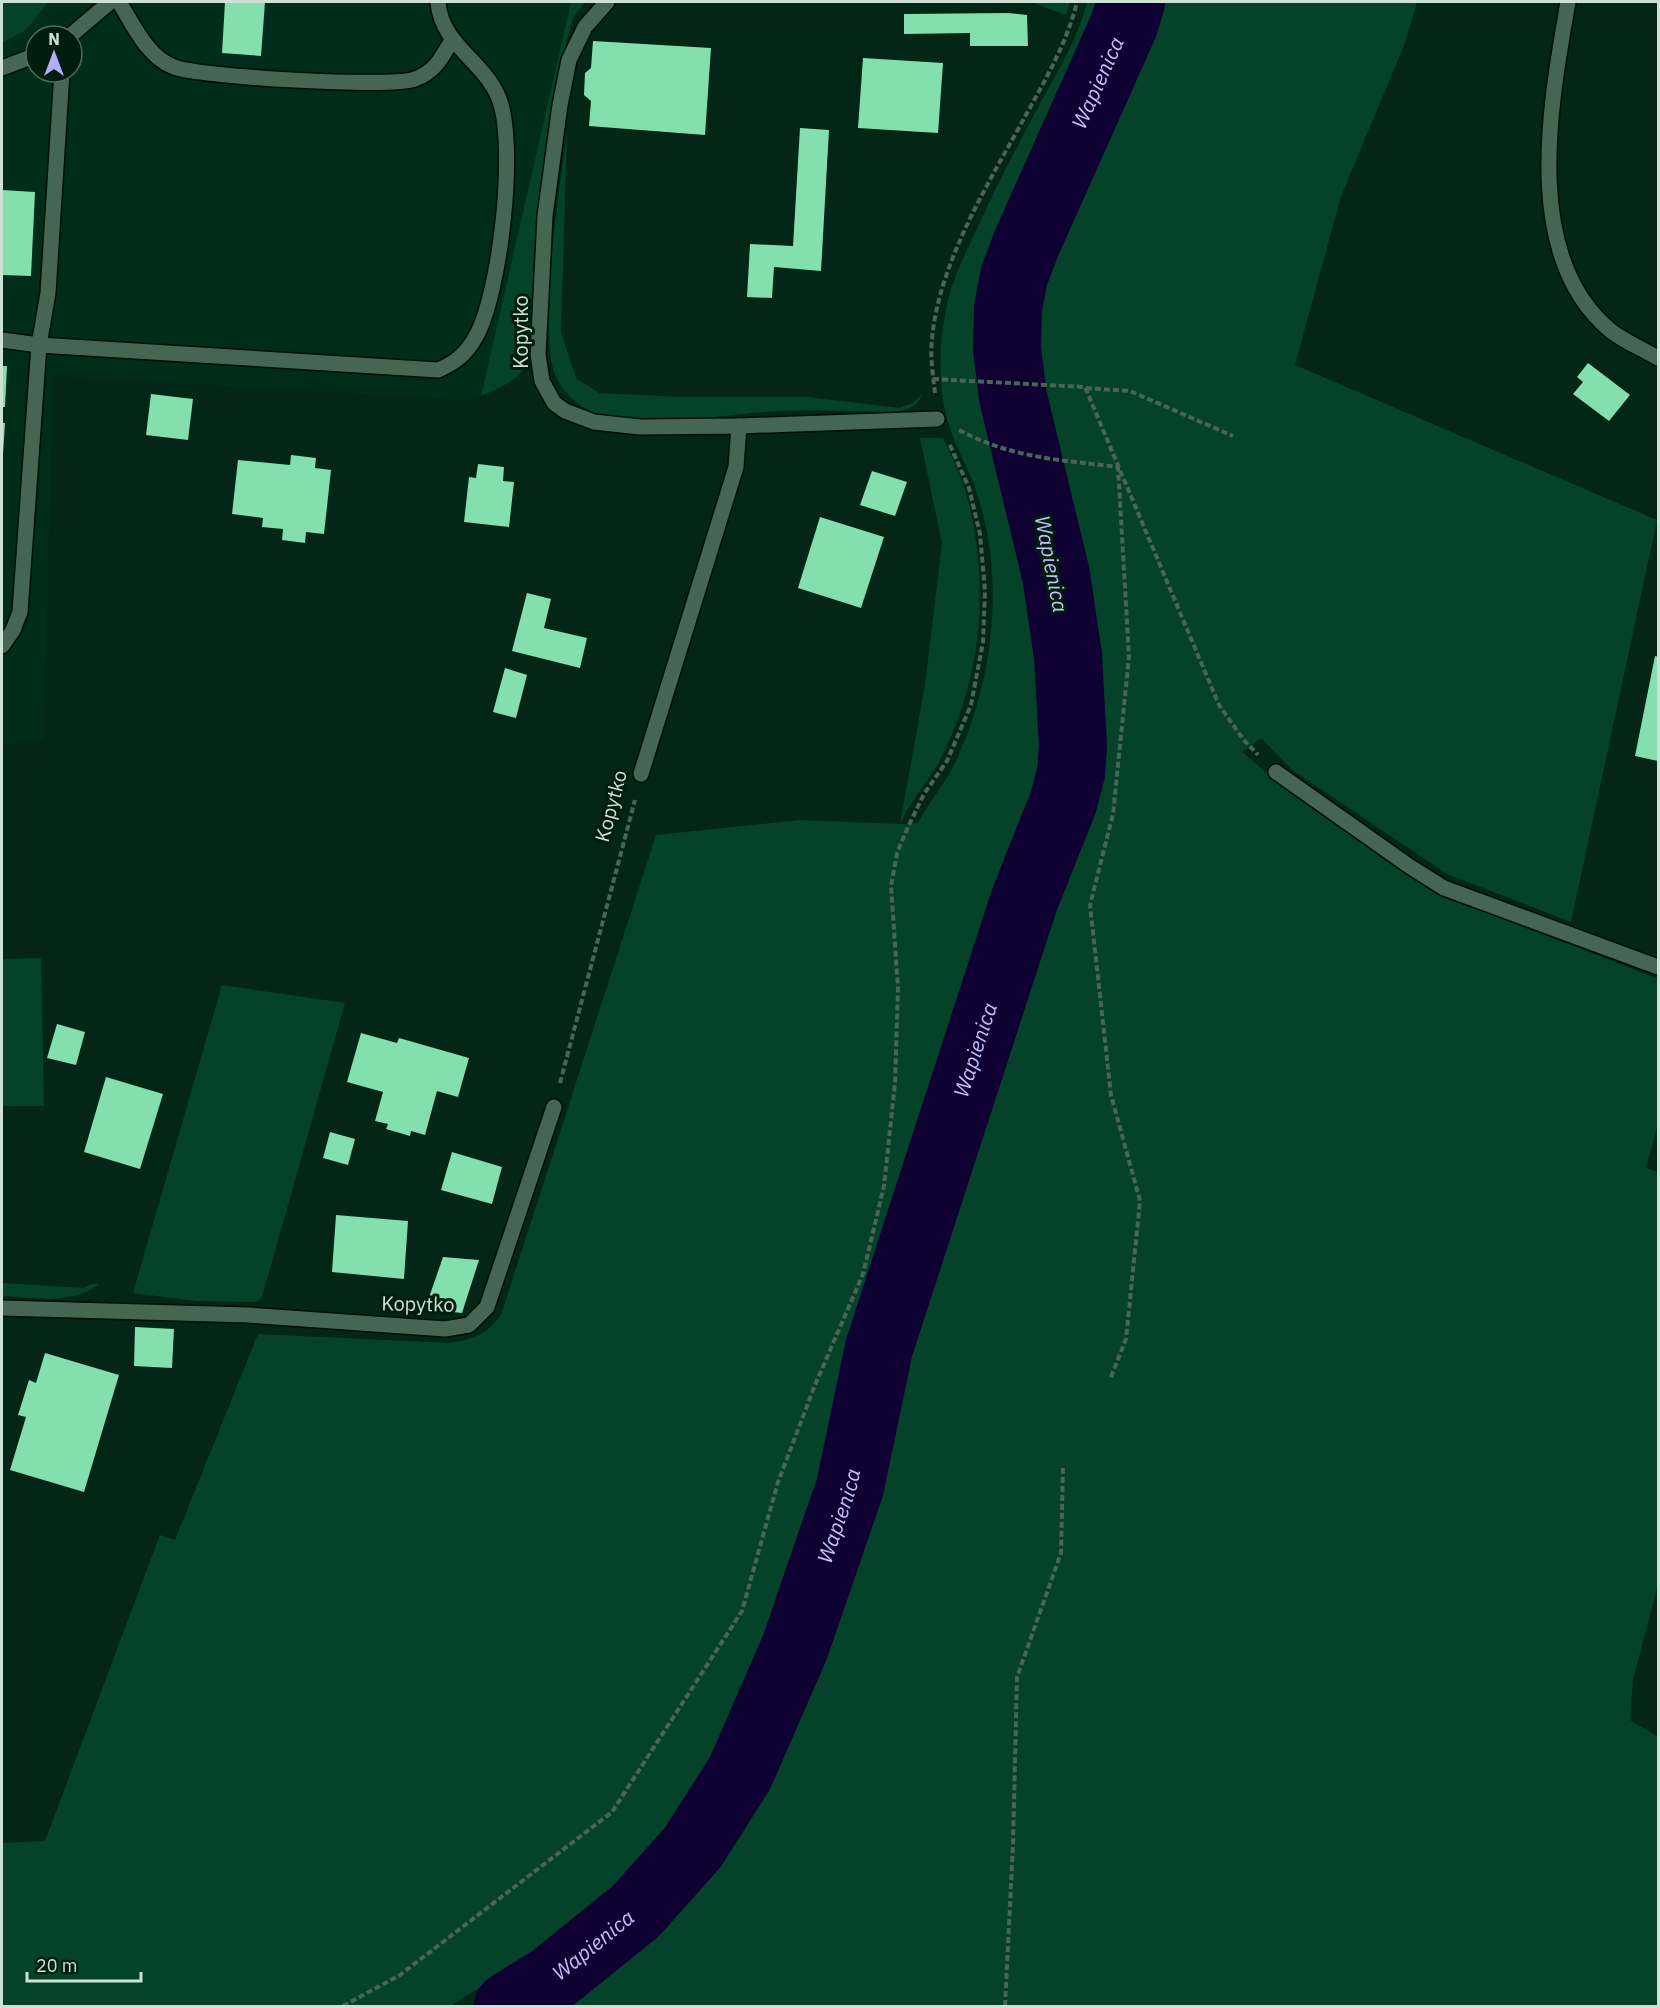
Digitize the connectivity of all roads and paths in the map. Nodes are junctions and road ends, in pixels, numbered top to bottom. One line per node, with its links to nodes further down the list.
1 (110, 2): 7 (street)
2 (119, 2): 8 (street)
3 (438, 2): 8 (street)
4 (607, 2): 18 (street, Kopytko)
5 (1077, 2): 15 (path)
6 (1568, 2): 14 (street)
7 (84, 24)
8 (452, 40): 13 (street)
9 (24, 60): 10 (street)
10 (2, 68)
11 (61, 84): 13 (street)
12 (2, 340): 13 (street)
13 (39, 345): 21 (street)
14 (1659, 358)
15 (933, 379): 16 (path); 17 (path)
16 (1086, 388): 19 (path); 20 (path)
17 (938, 419): 18 (street); 20 (path); 29 (path)
18 (739, 426): 23 (street, Kopytko)
19 (1233, 436)
20 (1118, 467): 22 (path); 27 (path)
21 (2, 646)
22 (1276, 772): 24 (street)
23 (641, 774): 25 (path, Kopytko)
24 (1659, 967)
25 (554, 1107): 26 (street, Kopytko)
26 (2, 1308)
27 (1111, 1377)
28 (1063, 1466): 30 (path)
29 (343, 2007)
30 (1005, 2007)

